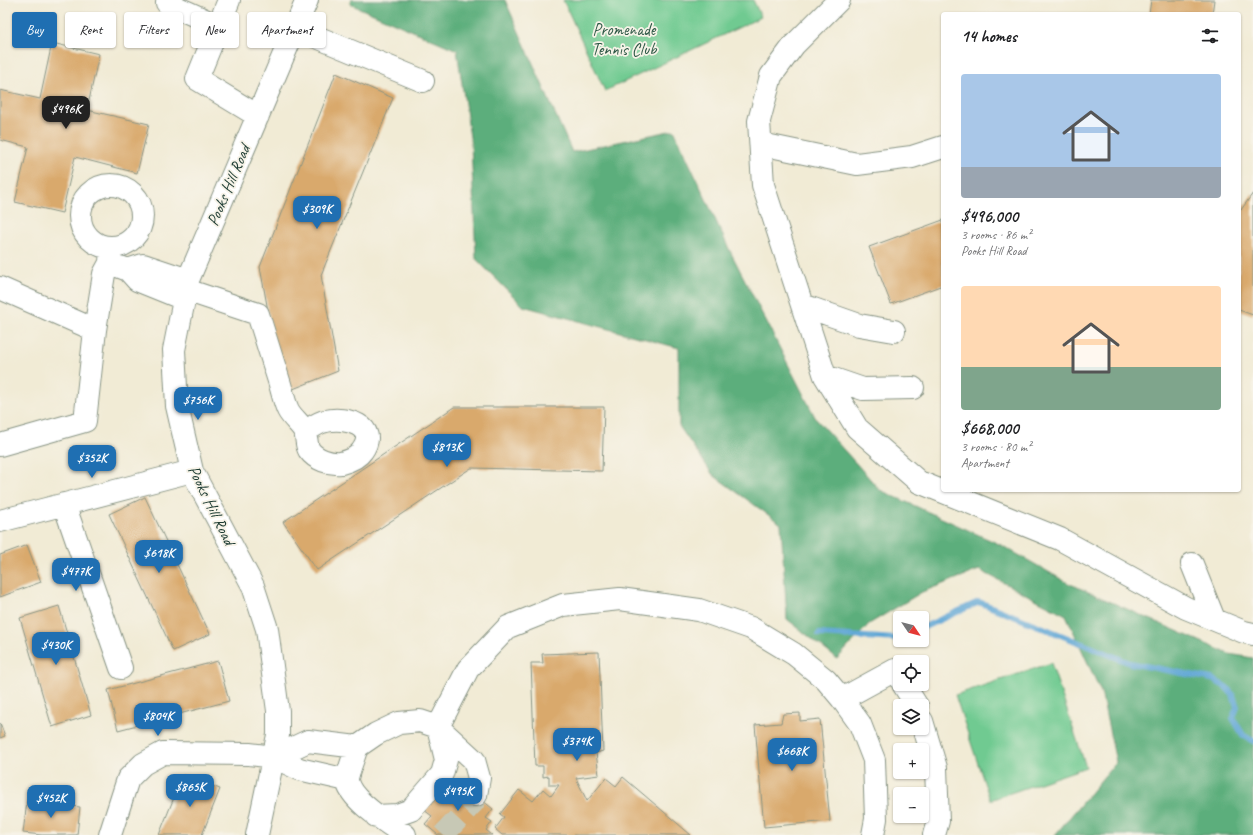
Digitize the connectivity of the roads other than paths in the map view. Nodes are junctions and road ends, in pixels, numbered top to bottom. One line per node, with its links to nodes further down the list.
1 (168, 0): 7 (street)
2 (229, 0): 5 (street)
3 (307, 0): 6 (street, Pooks Hill Road)
4 (839, 0): 13 (street)
5 (224, 12)
6 (302, 12)
7 (191, 14)
8 (326, 41): 11 (street)
9 (209, 48): 12 (street)
10 (287, 48): 12 (street, Pooks Hill Road)
11 (423, 81)
12 (258, 116): 16 (street, Pooks Hill Road)
13 (761, 144): 14 (street); 17 (street)
14 (941, 148)
15 (0, 288): 18 (street)
16 (186, 290): 18 (street); 22 (street); 24 (street, Pooks Hill Road)
17 (802, 305): 19 (street); 20 (street)
18 (95, 330): 23 (street)
19 (894, 331)
20 (825, 376): 21 (street); 25 (street)
21 (913, 388)
22 (304, 432)
23 (0, 445)
24 (192, 471): 27 (street); 38 (street, Pooks Hill Road)
25 (941, 491)
26 (943, 492): 30 (street)
27 (64, 504): 28 (street); 32 (street)
28 (0, 521)
29 (1192, 564): 30 (street)
30 (1214, 619): 31 (street)
31 (1253, 634)
32 (121, 668)
33 (893, 671): 34 (street)
34 (842, 699): 35 (street); 45 (street)
35 (438, 727): 37 (street); 40 (street); 41 (street)
36 (926, 735): 46 (street)
37 (357, 747): 38 (street); 39 (street)
38 (274, 757): 39 (street); 42 (street); 43 (street, Pooks Hill Road)
39 (347, 780): 41 (street)
40 (476, 795)
41 (376, 816): 44 (street)
42 (110, 835)
43 (257, 835)
44 (405, 835)
45 (873, 835)
46 (934, 835)

